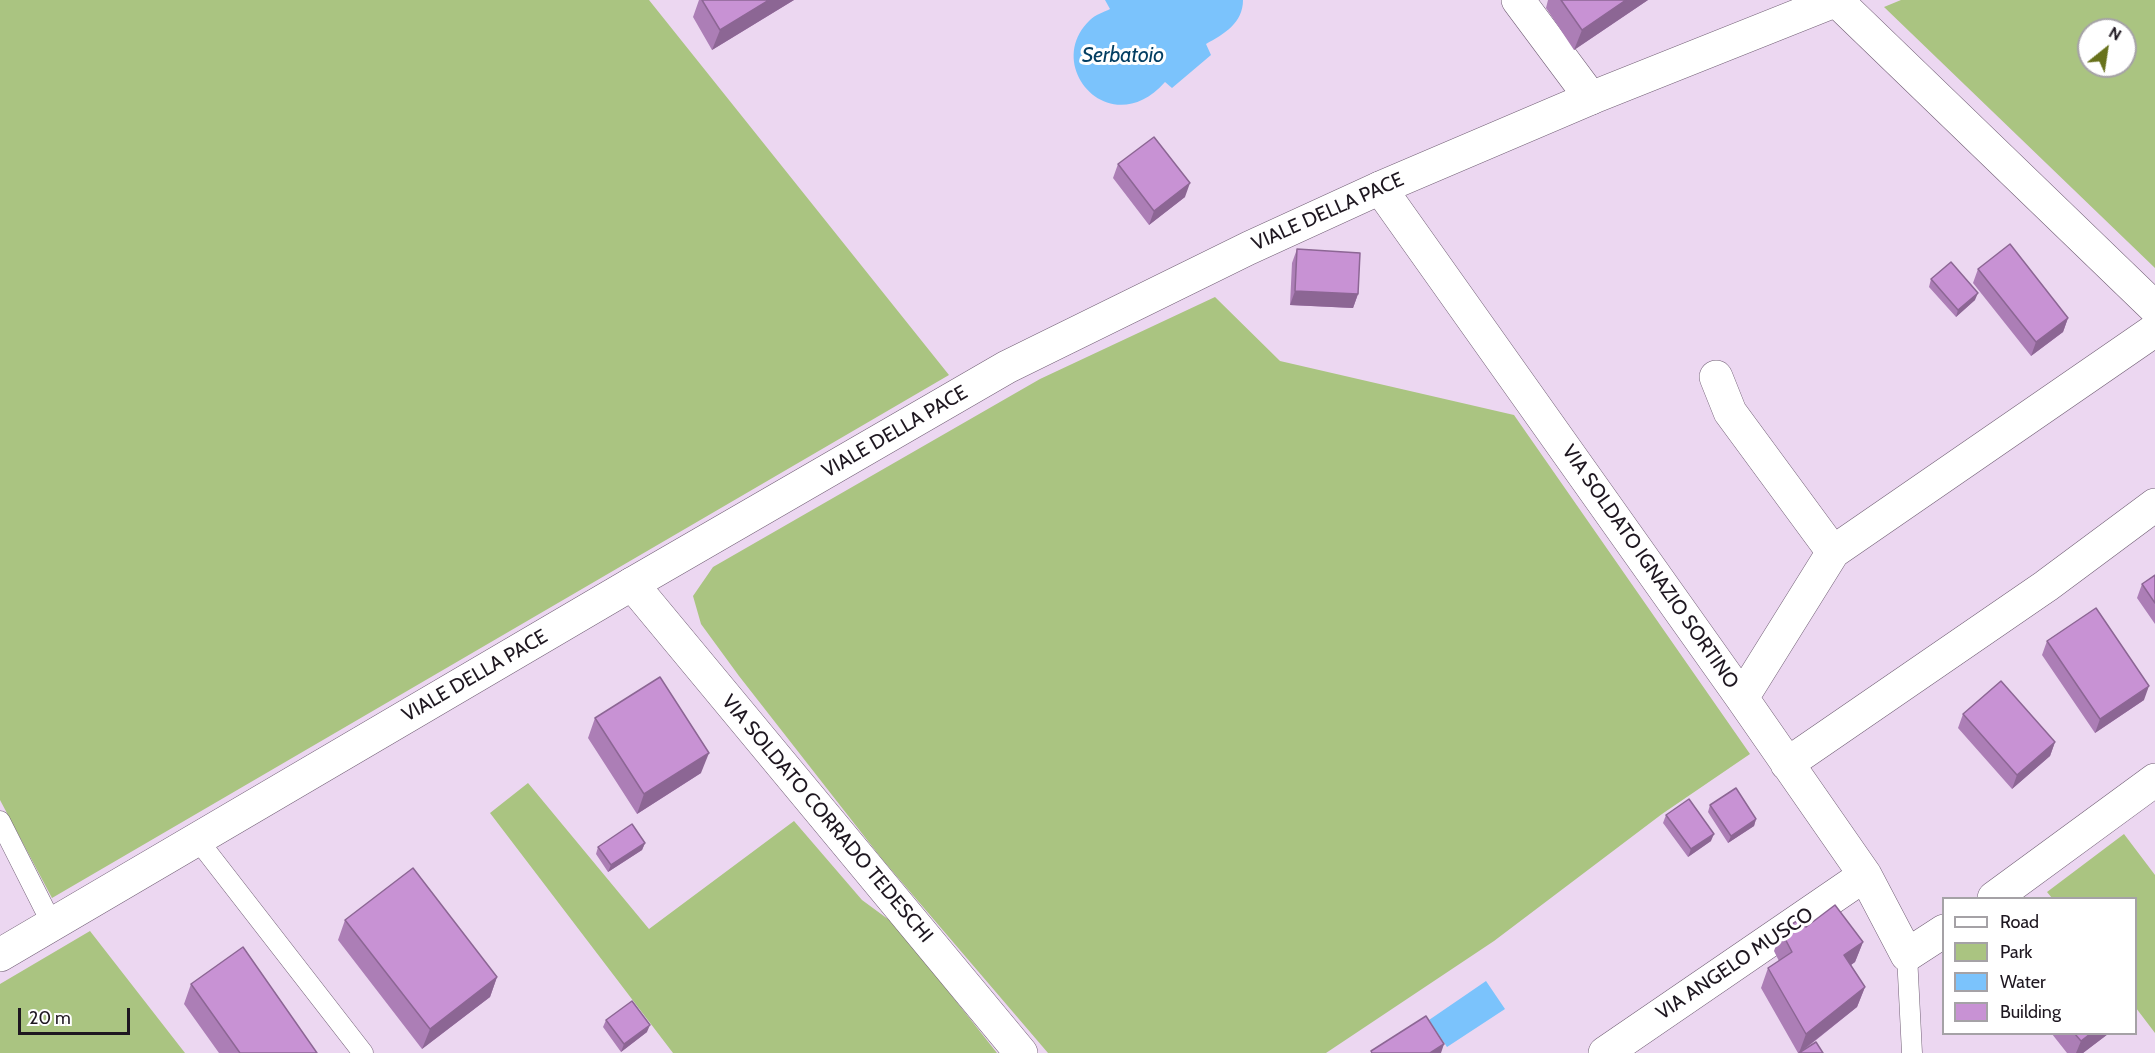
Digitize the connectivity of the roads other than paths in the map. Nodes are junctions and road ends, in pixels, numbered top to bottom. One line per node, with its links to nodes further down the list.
1 (1518, 0): 3 (street)
2 (1836, 0): 3 (street, VIALE DELLA PACE); 5 (street)
3 (1591, 98): 4 (street, VIALE DELLA PACE)
4 (1380, 188): 10 (street, VIALE DELLA PACE); 11 (street, VIA SOLDATO IGNAZIO SORTINO)
5 (2155, 308)
6 (2155, 330): 9 (street)
7 (1716, 377): 9 (street)
8 (2155, 505): 12 (street)
9 (1833, 552): 11 (street)
10 (632, 584): 15 (street, VIALE DELLA PACE); 23 (street, VIA SOLDATO CORRADO TEDESCHI)
11 (1742, 698): 12 (street, VIA SOLDATO IGNAZIO SORTINO)
12 (1787, 764): 16 (street, VIA SOLDATO IGNAZIO SORTINO)
13 (2155, 780): 17 (street)
14 (0, 821): 18 (lane)
15 (197, 839): 18 (street, VIALE DELLA PACE); 22 (lane)
16 (1865, 875): 21 (street, VIA SOLDATO IGNAZIO SORTINO); 24 (street, VIA ANGELO MUSCO)
17 (1995, 897)
18 (52, 924): 20 (street, VIALE DELLA PACE)
19 (1942, 932): 21 (street)
20 (0, 955)
21 (1907, 955): 25 (lane)
22 (363, 1053)
23 (1021, 1053)
24 (1605, 1053)
25 (1911, 1053)

